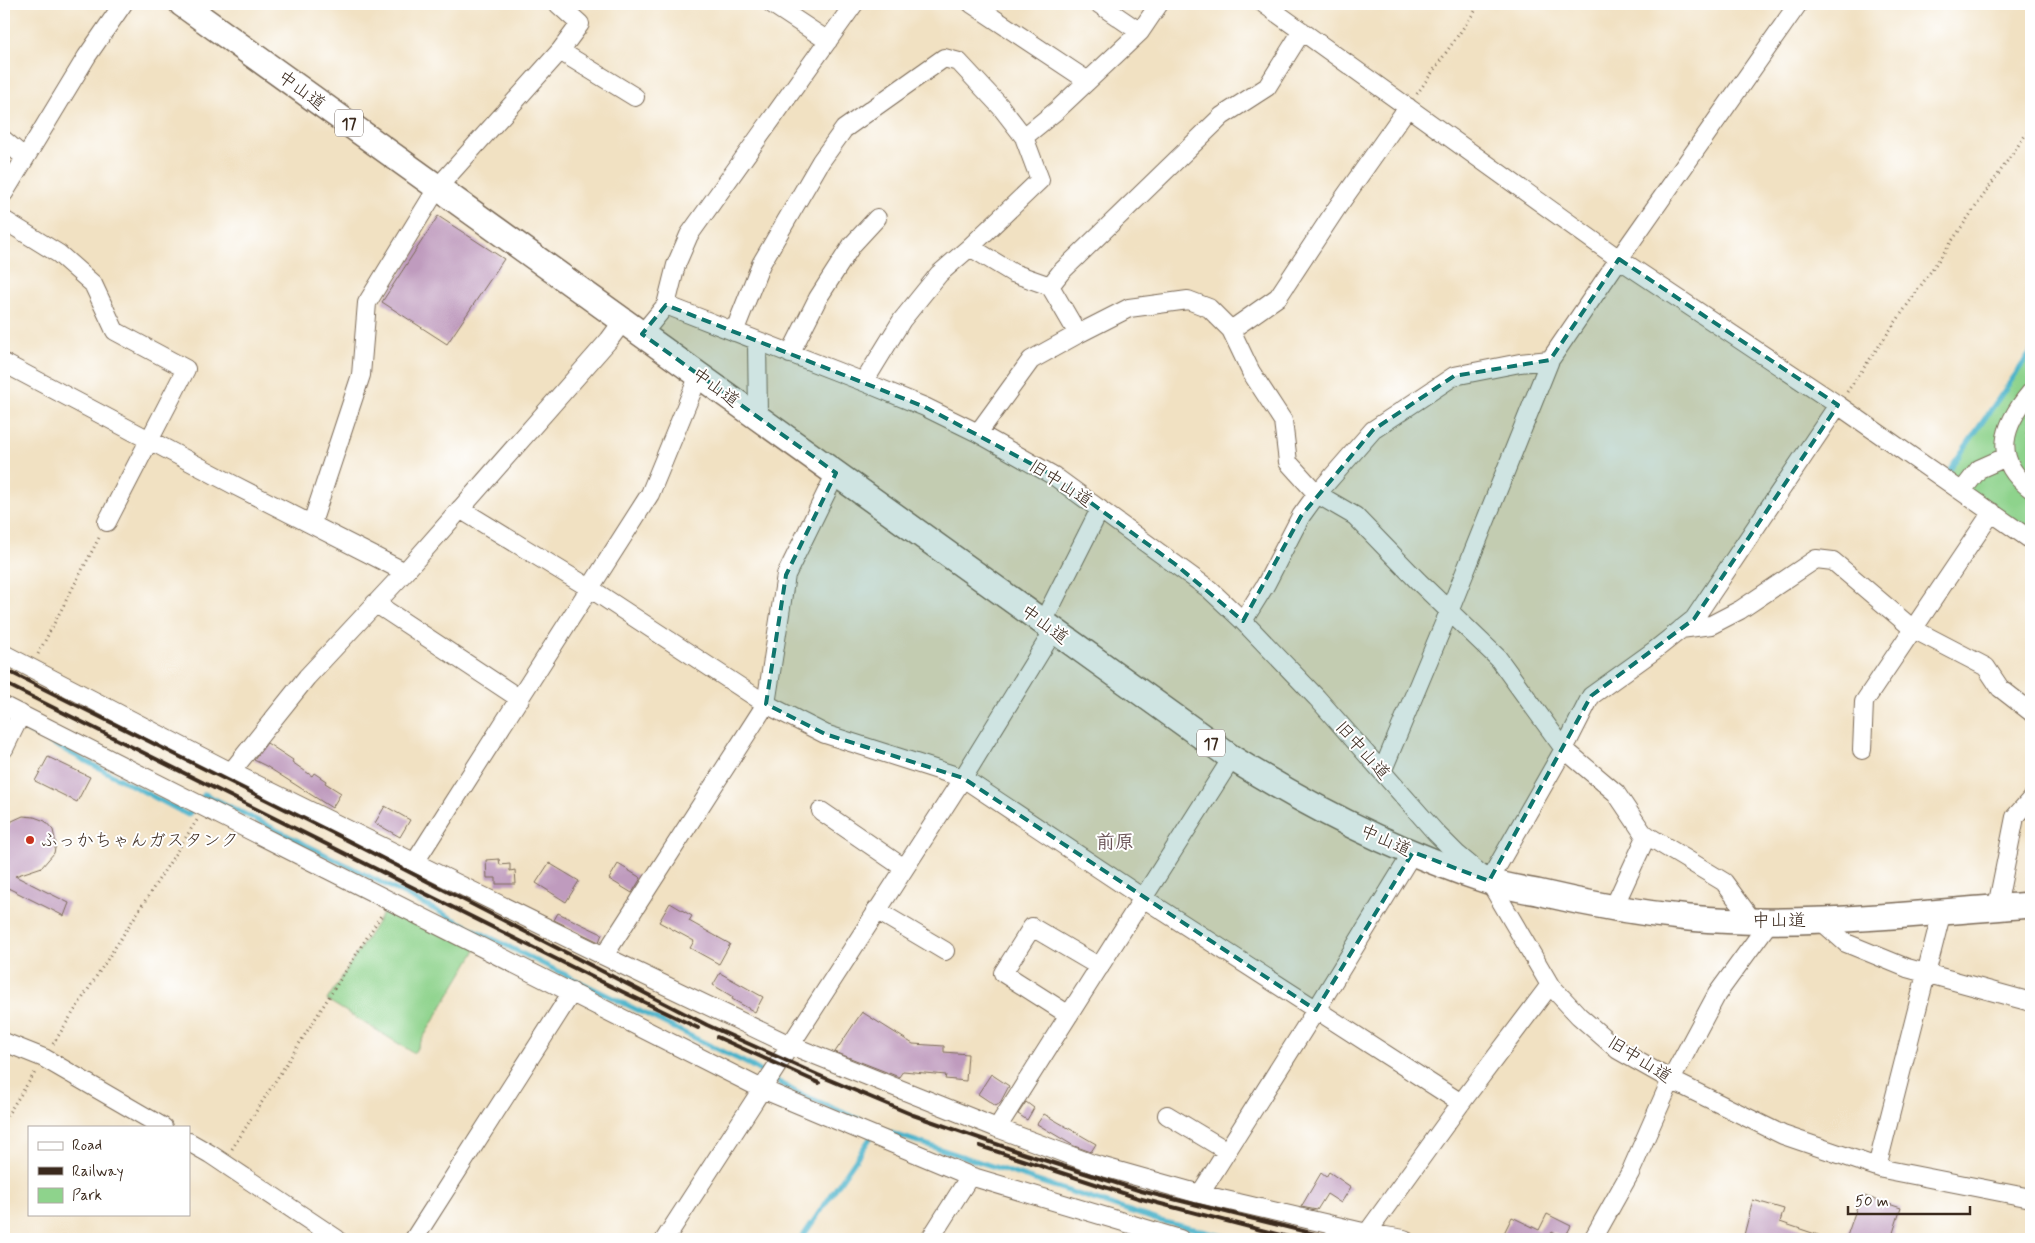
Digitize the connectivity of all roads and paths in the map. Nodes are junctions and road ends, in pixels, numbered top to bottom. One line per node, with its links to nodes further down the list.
1 (123, 4): 22 (street)
2 (182, 4): 23 (highway, 中山道 / 17)
3 (558, 4): 15 (street)
4 (772, 4): 14 (street)
5 (854, 4): 14 (street)
6 (972, 4): 16 (street)
7 (1099, 4): 13 (street)
8 (1159, 4): 13 (street)
9 (1264, 4): 12 (street)
10 (1480, 4): 18 (path)
11 (1798, 4): 28 (street)
12 (1302, 31): 18 (street); 29 (street)
13 (1140, 32): 16 (street)
14 (828, 41): 30 (street)
15 (560, 51): 17 (street); 23 (street)
16 (1088, 81): 20 (street)
17 (634, 97)
18 (1408, 107): 28 (street); 32 (street)
19 (2031, 127): 42 (path)
20 (1024, 137): 27 (street); 33 (street)
21 (4, 140): 22 (street)
22 (24, 157): 24 (street)
23 (438, 187): 31 (highway, 中山道 / 17); 55 (street)
24 (4, 193)
25 (877, 218): 36 (street)
26 (4, 220): 45 (street)
27 (970, 247): 29 (street); 40 (street)
28 (1619, 259): 37 (street); 42 (street)
29 (1050, 286): 34 (street)
30 (666, 305): 31 (street); 33 (street, 旧中山道)
31 (632, 328): 39 (highway, 中山道 / 17); 51 (street)
32 (1231, 330): 34 (street); 50 (street)
33 (734, 332): 35 (street, 旧中山道)
34 (1078, 334): 44 (street)
35 (757, 341): 36 (street, 旧中山道); 43 (street)
36 (790, 354): 40 (street, 旧中山道)
37 (1550, 360): 50 (street); 60 (street)
38 (4, 363): 45 (street)
39 (699, 375): 43 (highway, 中山道 / 17); 58 (street)
40 (864, 382): 44 (street, 旧中山道)
41 (2031, 392): 46 (street)
42 (1838, 405): 49 (street); 63 (street)
43 (758, 418): 47 (highway, 中山道 / 17)
44 (978, 433): 52 (street, 旧中山道)
45 (150, 440): 54 (street); 55 (street)
46 (2006, 457): 48 (street); 49 (street)
47 (836, 473): 62 (highway, 中山道 / 17); 68 (street)
48 (2031, 489)
49 (1962, 491): 53 (street)
50 (1317, 494): 60 (street); 61 (street)
51 (460, 509): 57 (street); 58 (street)
52 (1100, 509): 61 (street, 旧中山道); 62 (street)
53 (1992, 512): 56 (street); 64 (street)
54 (107, 522): 66 (path)
55 (312, 523): 57 (street)
56 (2031, 540)
57 (405, 572): 59 (street)
58 (591, 589): 67 (street); 68 (street)
59 (375, 604): 67 (street); 76 (street)
60 (1450, 611): 73 (street); 77 (street)
61 (1244, 621): 77 (street, 旧中山道)
62 (1049, 626): 75 (highway, 中山道 / 17); 78 (street)
63 (1681, 629): 64 (street); 73 (street)
64 (1913, 629): 70 (street); 74 (street)
65 (4, 654): 66 (street)
66 (31, 668): 76 (street)
67 (520, 700): 84 (street)
68 (766, 704): 78 (street); 97 (street)
69 (4, 706): 71 (street)
70 (2031, 712)
71 (21, 714): 72 (street); 80 (street)
72 (4, 749)
73 (1564, 749): 82 (street); 86 (street)
74 (1862, 750)
75 (1232, 758): 83 (highway, 中山道 / 17); 87 (street)
76 (231, 772): 84 (street)
77 (1382, 772): 86 (street, 旧中山道)
78 (963, 778): 85 (street); 87 (street)
79 (2031, 799): 90 (street)
80 (205, 807): 88 (street); 107 (path)
81 (821, 812): 85 (street)
82 (1647, 835): 91 (street); 94 (street)
83 (1413, 852): 86 (highway, 中山道 / 17); 103 (street)
84 (415, 862): 97 (street)
85 (904, 868): 92 (street)
86 (1489, 881): 91 (highway, 中山道 / 17); 100 (street, 旧中山道)
87 (1144, 898): 98 (street); 103 (street)
88 (390, 901): 101 (street); 117 (path)
89 (2031, 905): 90 (highway, 中山道 / 17)
90 (1997, 907): 93 (highway, 中山道 / 17)
91 (1613, 908): 94 (highway, 中山道 / 17)
92 (876, 910): 96 (street); 106 (street)
93 (1942, 911): 95 (highway, 中山道 / 17); 99 (street)
94 (1762, 920): 95 (highway, 中山道 / 17); 108 (street)
95 (1820, 920): 99 (street)
96 (945, 952)
97 (604, 956): 106 (street)
98 (1100, 967): 104 (street); 104 (street)
99 (1927, 974): 102 (street); 118 (street)
100 (1550, 985): 108 (street, 旧中山道); 110 (street)
101 (572, 992): 109 (street); 125 (street)
102 (2031, 1002)
103 (1316, 1010): 110 (street); 116 (street)
104 (1069, 1015): 114 (street)
105 (4, 1042): 107 (street)
106 (790, 1045): 109 (street); 114 (street)
107 (44, 1058): 112 (path); 113 (street)
108 (1671, 1080): 118 (street, 旧中山道); 129 (street)
109 (762, 1089): 119 (street); 126 (street)
110 (1461, 1103): 122 (street)
111 (1167, 1115): 116 (street)
112 (4, 1120)
113 (161, 1126)
114 (996, 1128): 120 (street)
115 (190, 1143): 117 (street)
116 (1227, 1151): 120 (street)
117 (223, 1163): 124 (street)
118 (1877, 1167): 121 (street, 旧中山道)
119 (970, 1176): 123 (street); 127 (street)
120 (1200, 1194): 122 (street)
121 (2031, 1198)
122 (1368, 1233): 128 (street)
123 (1173, 1238)
124 (337, 1239)
125 (414, 1239)
126 (664, 1239)
127 (930, 1239)
128 (1404, 1239)
129 (1593, 1239)

